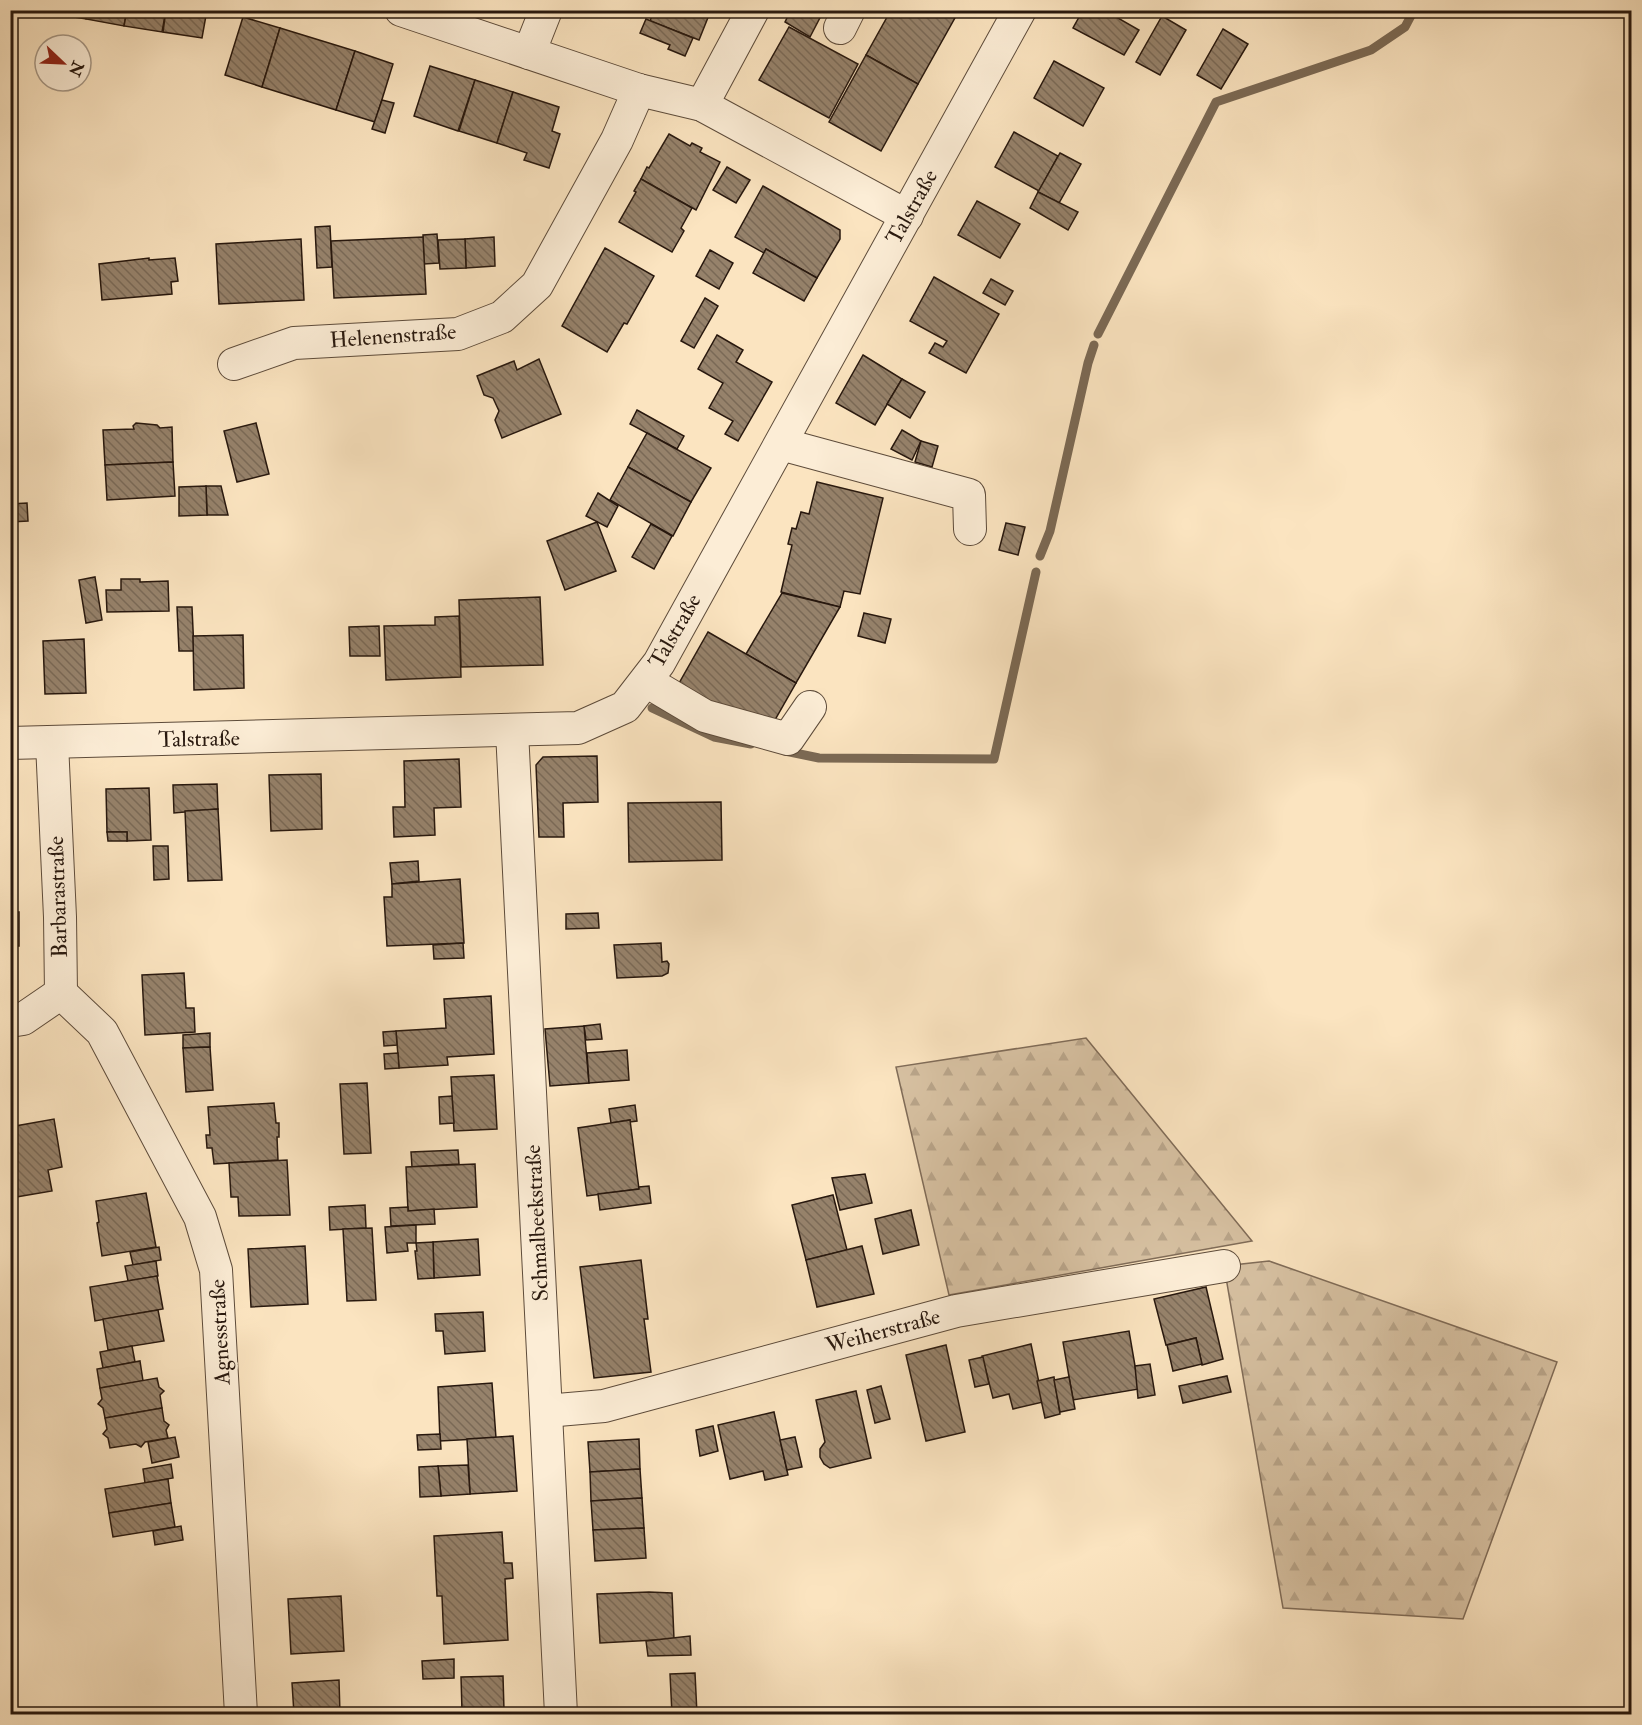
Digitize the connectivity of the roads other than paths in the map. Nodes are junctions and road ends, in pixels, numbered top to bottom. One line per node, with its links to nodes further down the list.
1 (400, 10): 5 (street)
2 (546, 10): 5 (street)
3 (753, 10): 7 (street)
4 (1020, 10): 8 (street, Talstraße)
5 (529, 53): 6 (street)
6 (639, 90): 7 (street); 9 (street, Helenenstraße)
7 (702, 105): 8 (street)
8 (907, 216): 10 (street, Talstraße)
9 (234, 364)
10 (781, 444): 11 (street); 12 (street, Talstraße)
11 (970, 529)
12 (646, 681): 13 (street); 14 (street, Talstraße)
13 (810, 707)
14 (512, 731): 15 (street, Talstraße); 20 (street, Schmalbeekstraße)
15 (52, 742): 16 (street, Talstraße); 17 (street, Barbarastraße)
16 (10, 744)
17 (61, 993): 18 (street); 21 (street, Agnesstraße)
18 (10, 1021)
19 (1224, 1266): 20 (street, Weiherstraße)
20 (546, 1411): 22 (street, Schmalbeekstraße)
21 (241, 1714)
22 (561, 1714)

